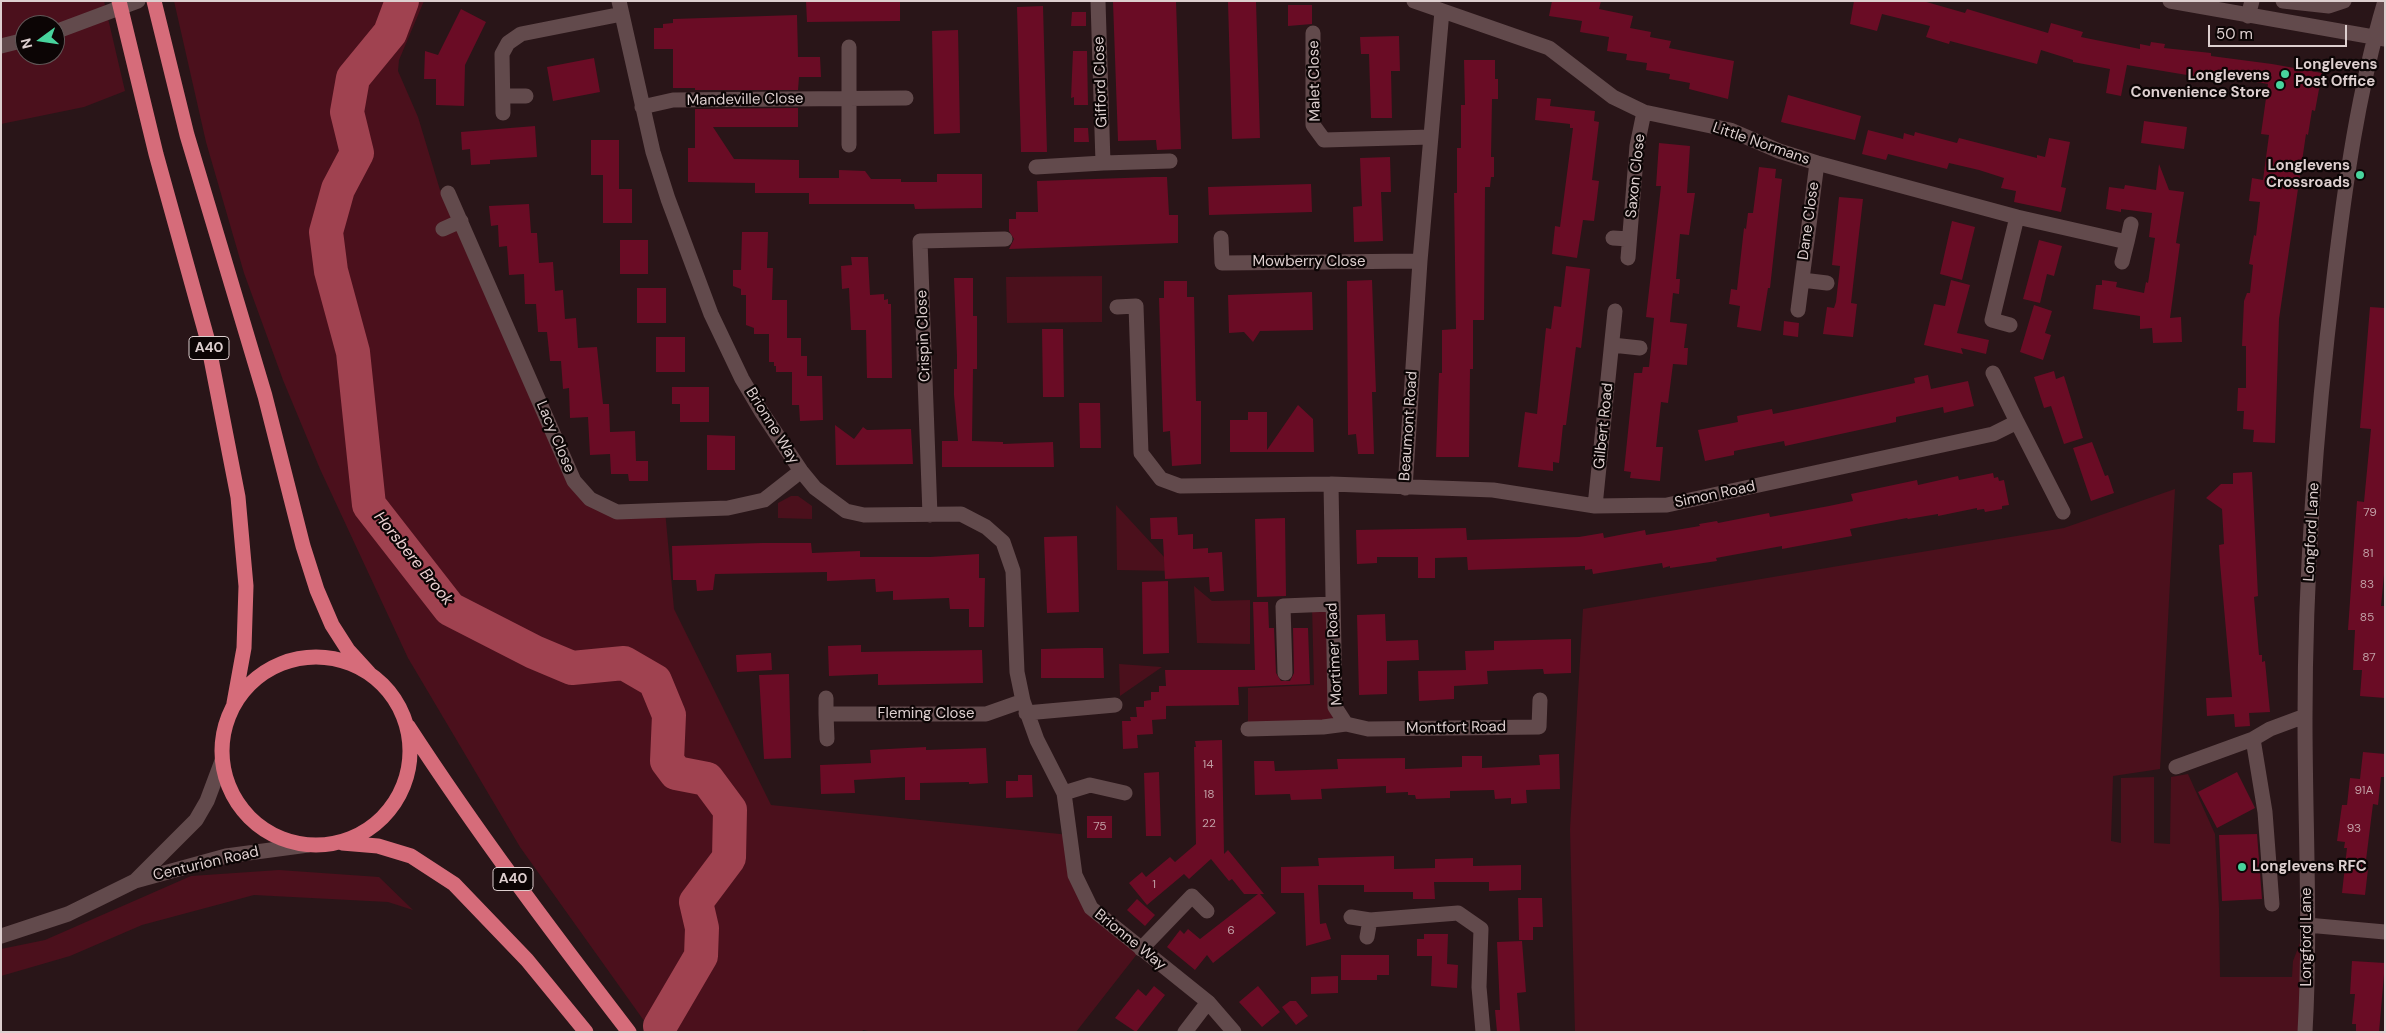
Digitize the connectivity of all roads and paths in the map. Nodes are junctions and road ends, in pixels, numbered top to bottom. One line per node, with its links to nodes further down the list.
1 (119, 1): 67 (highway, A40)
2 (138, 1): 14 (street)
3 (154, 1): 63 (highway, A40)
4 (1098, 1): 31 (street, Gifford Close)
5 (1414, 1): 12 (street, Little Normans)
6 (2170, 1): 13 (street)
7 (2252, 1): 13 (street)
8 (2283, 1): 9 (street)
9 (2344, 1)
10 (2385, 1): 16 (street, Longford Lane)
11 (621, 7): 20 (street); 24 (street, Brionne Way)
12 (1442, 11): 25 (street, Little Normans); 27 (street, Beaumont Road)
13 (2248, 16): 16 (street)
14 (65, 28)
15 (1313, 33): 27 (street, Malet Close)
16 (2379, 38): 71 (street, Longford Lane)
17 (15, 42): 18 (street)
18 (1, 46)
19 (849, 47): 22 (street)
20 (503, 96): 21 (street); 26 (street)
21 (526, 96)
22 (849, 98): 23 (street, Mandeville Close); 24 (street, Mandeville Close); 28 (street)
23 (906, 98)
24 (642, 107): 56 (street, Brionne Way)
25 (1644, 112): 30 (street, Little Normans); 41 (street, Saxon Close)
26 (503, 113)
27 (1431, 137): 44 (street, Beaumont Road)
28 (849, 145)
29 (1170, 161): 31 (street)
30 (1817, 162): 34 (street, Little Normans); 46 (street, Dane Close)
31 (1103, 163): 32 (street)
32 (1036, 167)
33 (448, 193): 35 (street, Lacy Close)
34 (2017, 217): 42 (street, Little Normans); 51 (street)
35 (461, 221): 37 (street); 56 (street, Lacy Close)
36 (2131, 224): 42 (street)
37 (443, 229)
38 (1221, 238): 44 (street, Mowberry Close)
39 (1613, 238): 41 (street, Saxon Close)
40 (1005, 239): 61 (street, Crispin Close)
41 (1629, 239): 43 (street, Saxon Close)
42 (2127, 242): 45 (street)
43 (1628, 258)
44 (1420, 261): 58 (street, Beaumont Road)
45 (2122, 262)
46 (1802, 280): 47 (street, Dane Close); 49 (street, Dane Close)
47 (1827, 283)
48 (1117, 306): 57 (street, Beaumont Road)
49 (1798, 310)
50 (1615, 311): 52 (street, Gilbert Road)
51 (2010, 325)
52 (1612, 346): 53 (street); 59 (street, Gilbert Road)
53 (1640, 348)
54 (1993, 373): 55 (street)
55 (2017, 422): 59 (street, Simon Road); 60 (street)
56 (801, 471): 61 (street, Brionne Way)
57 (1331, 484): 58 (street, Beaumont Road); 62 (street, Mortimer Road)
58 (1405, 488): 59 (street, Simon Road)
59 (1595, 506)
60 (2064, 512)
61 (930, 515): 69 (street, Brionne Way)
62 (1332, 604): 64 (street); 73 (street, Mortimer Road)
63 (369, 673): 67 (highway); 72 (highway)
64 (1285, 673)
65 (826, 698): 70 (street)
66 (1540, 700): 73 (street, Montfort Road)
67 (234, 703): 77 (highway)
68 (1114, 705): 69 (street)
69 (1024, 707): 70 (street, Fleming Close); 79 (street, Brionne Way)
70 (826, 714): 75 (street)
71 (2305, 716): 76 (street); 88 (street, Longford Lane)
72 (405, 720): 81 (highway); 95 (highway, A40)
73 (1346, 724): 74 (street, Mortimer Road)
74 (1248, 729)
75 (827, 739)
76 (2253, 739): 78 (street); 84 (street)
77 (222, 761): 82 (highway); 83 (street, Centurion Road)
78 (2176, 767)
79 (1064, 793): 80 (street); 92 (street, Brionne Way)
80 (1125, 793)
81 (340, 843): 82 (highway); 94 (highway)
82 (308, 845): 83 (street, Centurion Road)
83 (135, 881): 90 (street, Centurion Road)
84 (2272, 904)
85 (1207, 910): 92 (street)
86 (1351, 917): 87 (street)
87 (1370, 920): 91 (street); 98 (street)
88 (2307, 925): 89 (street); 99 (street, Longford Lane)
89 (2385, 932)
90 (1, 936)
91 (1367, 937)
92 (1141, 949): 93 (street, Brionne Way)
93 (1208, 1002): 96 (street); 97 (street, Brionne Way)
94 (586, 1032)
95 (629, 1032)
96 (1185, 1032)
97 (1234, 1032)
98 (1483, 1032)
99 (2305, 1032)

